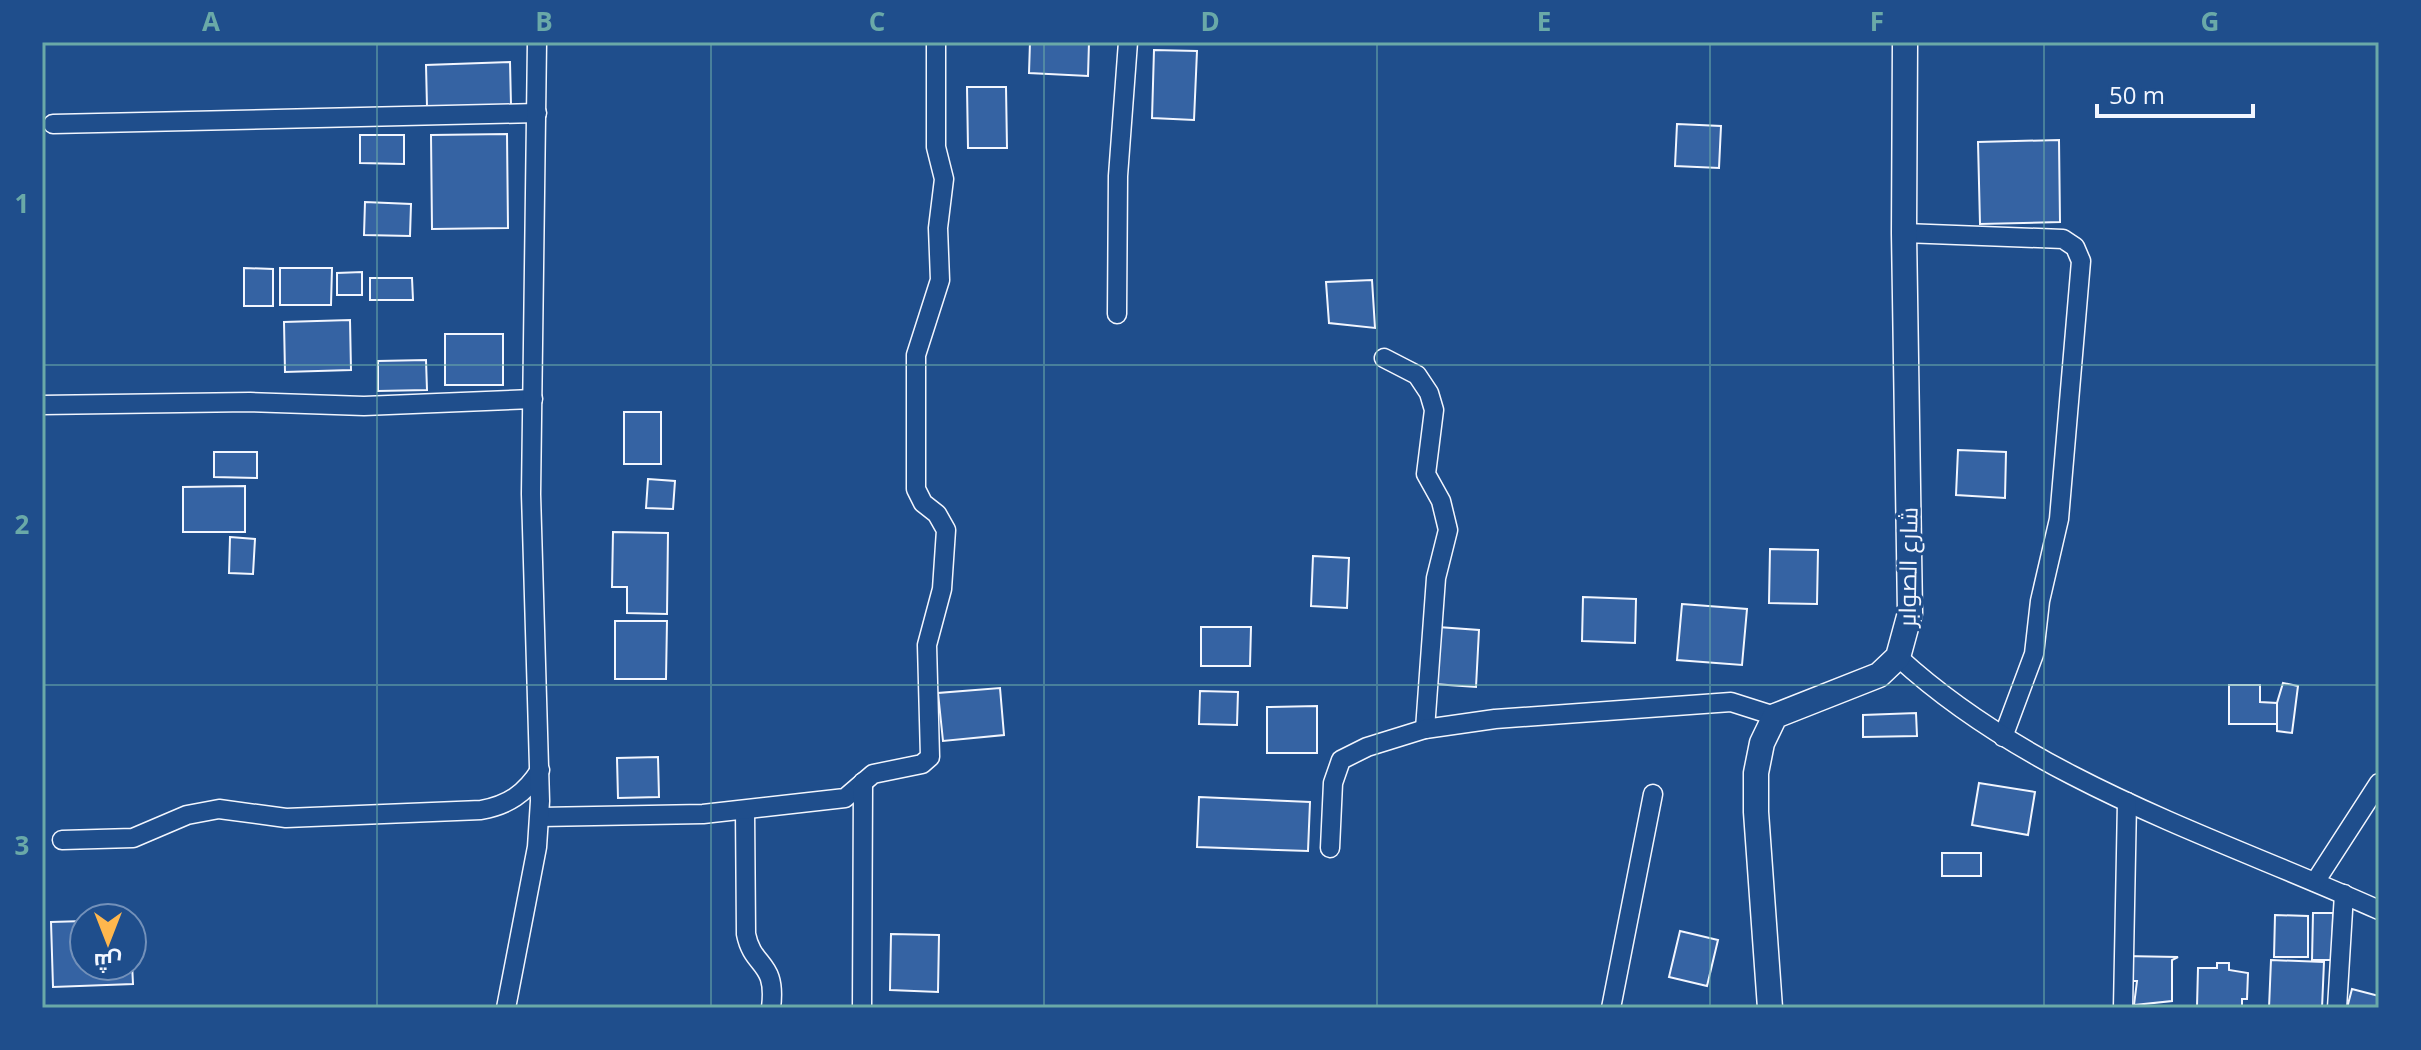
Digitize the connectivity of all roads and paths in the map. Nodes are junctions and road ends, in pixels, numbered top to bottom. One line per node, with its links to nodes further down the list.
1 (537, 42): 5 (street)
2 (936, 42): 17 (street)
3 (1128, 42): 8 (street)
4 (1905, 42): 7 (street, شارع الصوابر)
5 (537, 113): 6 (street); 10 (street)
6 (53, 124)
7 (1904, 233): 12 (street, شارع الصوابر); 15 (street)
8 (1117, 314)
9 (1384, 358): 14 (street)
10 (533, 399): 11 (street); 16 (street)
11 (42, 405)
12 (1898, 657): 13 (street, شارع الصوابر); 15 (street)
13 (1775, 716): 14 (street); 32 (street)
14 (1425, 729): 24 (street)
15 (2003, 737): 20 (street)
16 (540, 770): 22 (street); 23 (street)
17 (863, 782): 21 (street); 30 (street)
18 (2379, 783): 25 (street)
19 (1653, 794): 31 (street)
20 (2127, 802): 25 (street); 33 (street)
21 (745, 810): 22 (street); 29 (street)
22 (540, 817): 28 (street)
23 (62, 840)
24 (1330, 848)
25 (2315, 882): 26 (street)
26 (2344, 894): 27 (street); 34 (street)
27 (2379, 910)
28 (506, 1008)
29 (771, 1008)
30 (862, 1008)
31 (1611, 1008)
32 (1770, 1008)
33 (2123, 1008)
34 (2337, 1008)

